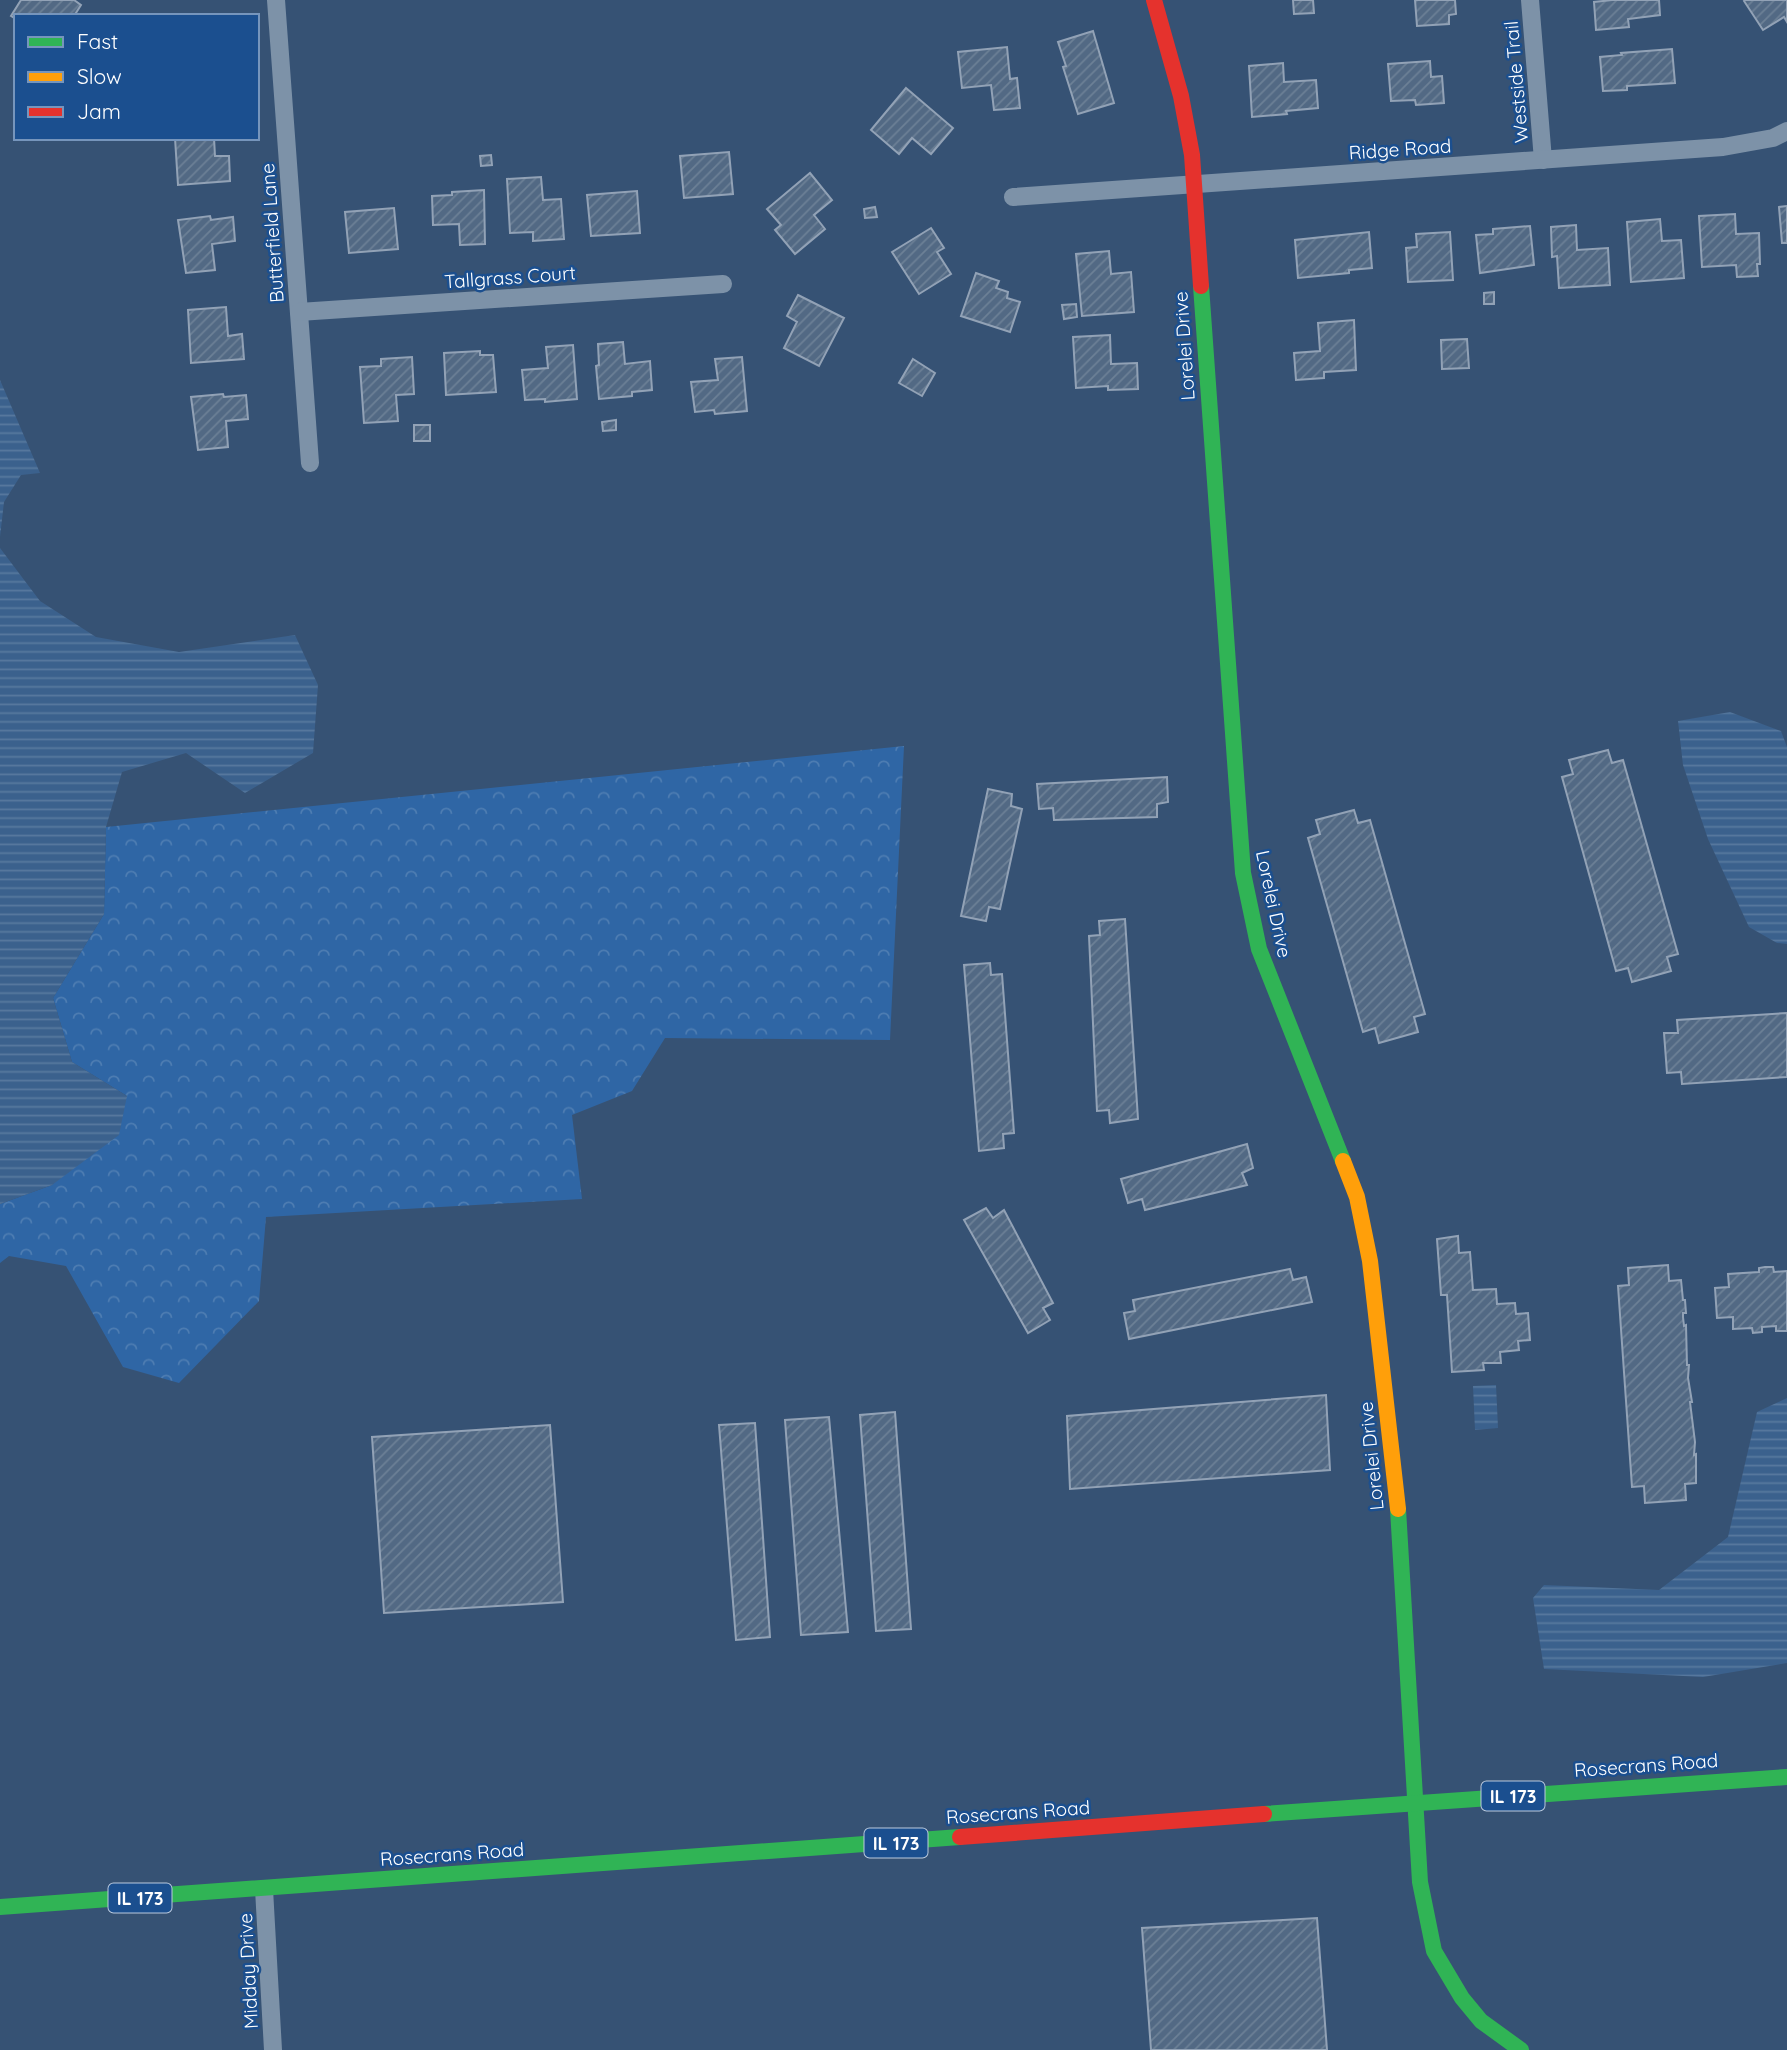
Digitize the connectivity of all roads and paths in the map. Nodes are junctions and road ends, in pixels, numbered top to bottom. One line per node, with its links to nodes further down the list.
1 (276, 0): 9 (street, Butterfield Lane)
2 (1154, 0): 6 (street, Lorelei Drive)
3 (1530, 0): 5 (street, Westside Trail)
4 (1787, 131): 5 (street, Ridge Road)
5 (1543, 160): 6 (street, Ridge Road)
6 (1194, 185): 7 (street, Ridge Road); 12 (street, Lorelei Drive)
7 (1013, 197)
8 (723, 284): 9 (street, Tallgrass Court)
9 (299, 312): 10 (street, Butterfield Lane)
10 (310, 463)
11 (1787, 1777): 12 (street, Rosecrans Road / IL 173)
12 (1416, 1802): 13 (street, Rosecrans Road / IL 173); 16 (street, Lorelei Drive)
13 (264, 1889): 14 (street, Rosecrans Road / IL 173); 15 (street, Midday Drive)
14 (0, 1908)
15 (273, 2050)
16 (1521, 2050)

